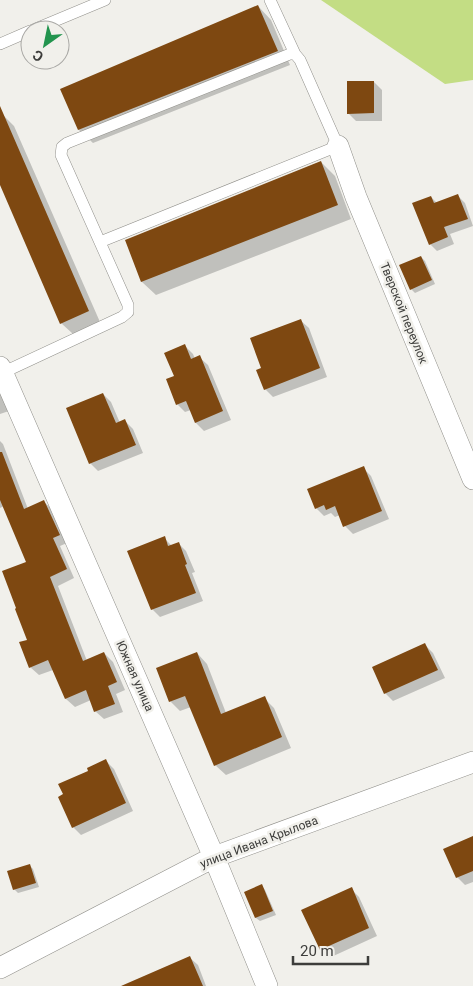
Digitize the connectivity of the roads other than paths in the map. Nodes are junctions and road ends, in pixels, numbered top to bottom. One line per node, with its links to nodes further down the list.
1 (104, 0): 3 (lane)
2 (270, 0): 6 (lane)
3 (58, 20)
4 (20, 36): 5 (lane)
5 (0, 44)
6 (295, 54): 7 (lane); 8 (lane)
7 (338, 146): 8 (lane); 10 (street, Тверской переулок)
8 (100, 242): 9 (lane)
9 (1, 370): 12 (street, Южная улица)
10 (473, 479)
11 (473, 762): 12 (street, улица Ивана Крылова)
12 (214, 857): 13 (street, улица Ивана Крылова); 14 (street, Южная улица)
13 (0, 968)
14 (267, 986)

